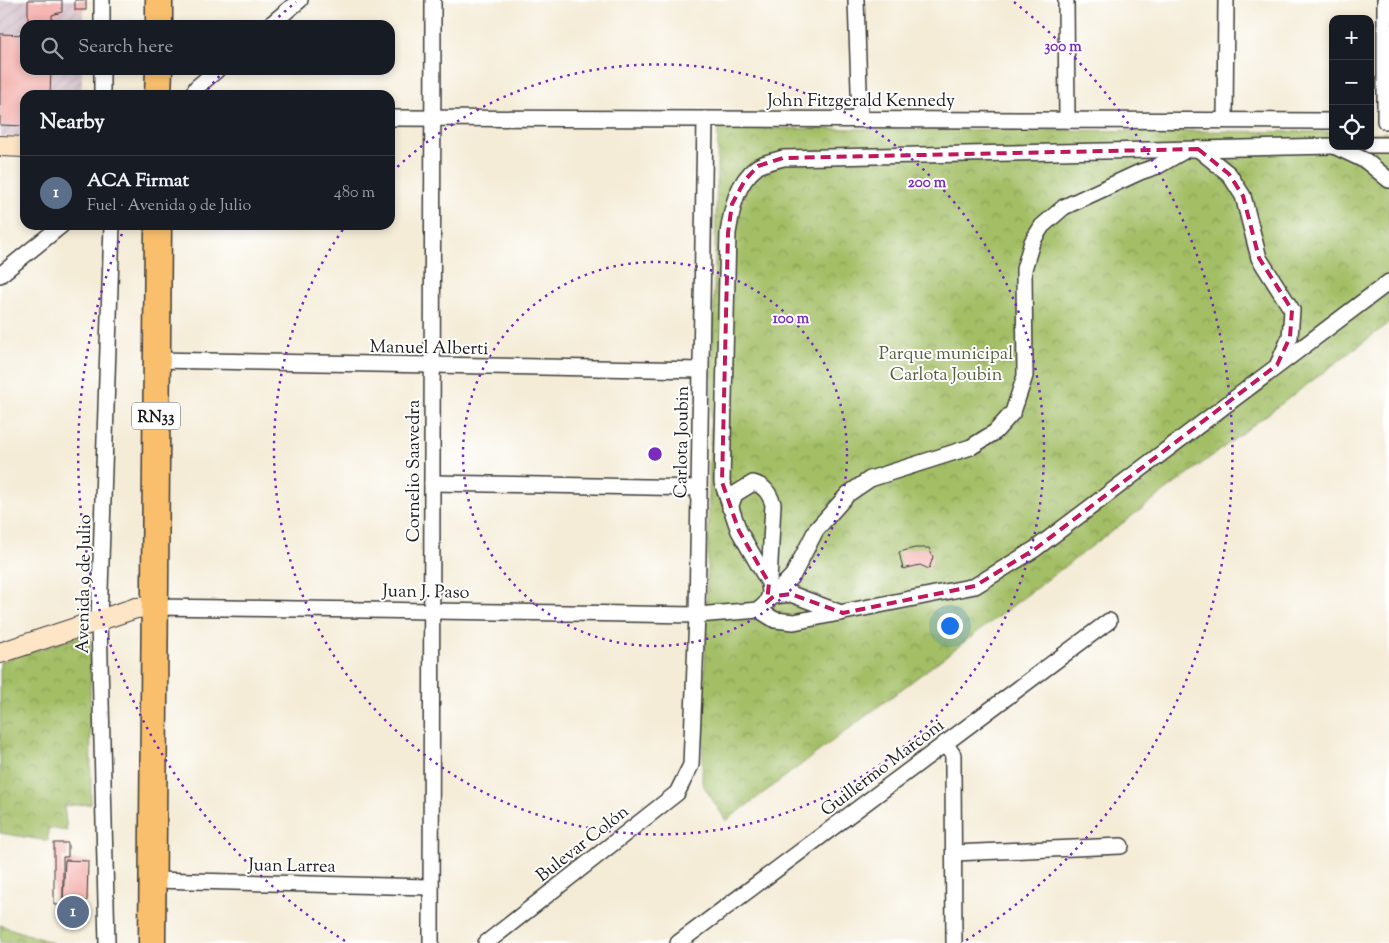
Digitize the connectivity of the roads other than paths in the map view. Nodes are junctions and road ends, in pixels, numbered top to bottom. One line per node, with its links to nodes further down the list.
1 (102, 0): 9 (street)
2 (159, 0): 10 (highway)
3 (300, 0): 11 (street)
4 (432, 0): 19 (street, Cornelio Saavedra)
5 (856, 0): 21 (street)
6 (1066, 0): 22 (street)
7 (1226, 0): 23 (street)
8 (1385, 0): 25 (street)
9 (102, 20)
10 (159, 20)
11 (276, 20)
12 (102, 75): 15 (street)
13 (159, 75): 16 (highway)
14 (210, 75): 17 (street)
15 (102, 90)
16 (158, 90)
17 (195, 90)
18 (395, 118): 19 (street, John Fitzgerald Kennedy)
19 (432, 118): 20 (street, John Fitzgerald Kennedy); 40 (street, Cornelio Saavedra)
20 (705, 119): 21 (street, John Fitzgerald Kennedy); 42 (street, Carlota Joubin)
21 (860, 119): 22 (street, John Fitzgerald Kennedy)
22 (1067, 120): 23 (street, John Fitzgerald Kennedy)
23 (1225, 120): 24 (street, John Fitzgerald Kennedy)
24 (1329, 121)
25 (1381, 121)
26 (1374, 145): 27 (street)
27 (1389, 145)
28 (0, 146): 30 (main road)
29 (1329, 146): 31 (street)
30 (20, 147)
31 (1192, 149): 41 (street); 45 (street); 46 (street)
32 (1341, 150): 33 (street)
33 (1389, 180)
34 (56, 230): 37 (street)
35 (112, 230): 52 (street, Avenida 9 de Julio)
36 (158, 230): 39 (highway, RN33)
37 (0, 275)
38 (1389, 282): 41 (street)
39 (156, 360): 40 (street, Manuel Alberti); 47 (highway, RN33)
40 (432, 365): 42 (street, Manuel Alberti); 43 (street, Cornelio Saavedra)
41 (1277, 365): 49 (street)
42 (701, 370): 44 (street, Carlota Joubin)
43 (432, 483): 44 (street); 48 (street, Cornelio Saavedra)
44 (699, 488): 50 (street, Carlota Joubin)
45 (730, 508): 46 (street); 46 (street)
46 (767, 597): 49 (street, Juan J. Paso); 49 (street); 50 (street, Juan J. Paso)
47 (155, 607): 48 (street, Juan J. Paso); 52 (main road); 58 (highway, RN33)
48 (431, 610): 50 (street, Juan J. Paso); 59 (street, Cornelio Saavedra)
49 (843, 614)
50 (697, 615): 55 (street, Carlota Joubin)
51 (1109, 621): 54 (street, Guillermo Marconi)
52 (99, 622): 53 (main road); 60 (street, Avenida 9 de Julio)
53 (0, 653)
54 (945, 743): 57 (street); 64 (street, Guillermo Marconi)
55 (691, 765): 63 (street, Bulevar Colón)
56 (1121, 846): 57 (street)
57 (954, 853): 65 (street)
58 (153, 880): 59 (street, Juan Larrea); 61 (highway, RN33)
59 (430, 887): 62 (street, Cornelio Saavedra)
60 (107, 943)
61 (152, 943)
62 (431, 943)
63 (486, 943)
64 (678, 943)
65 (954, 943)

